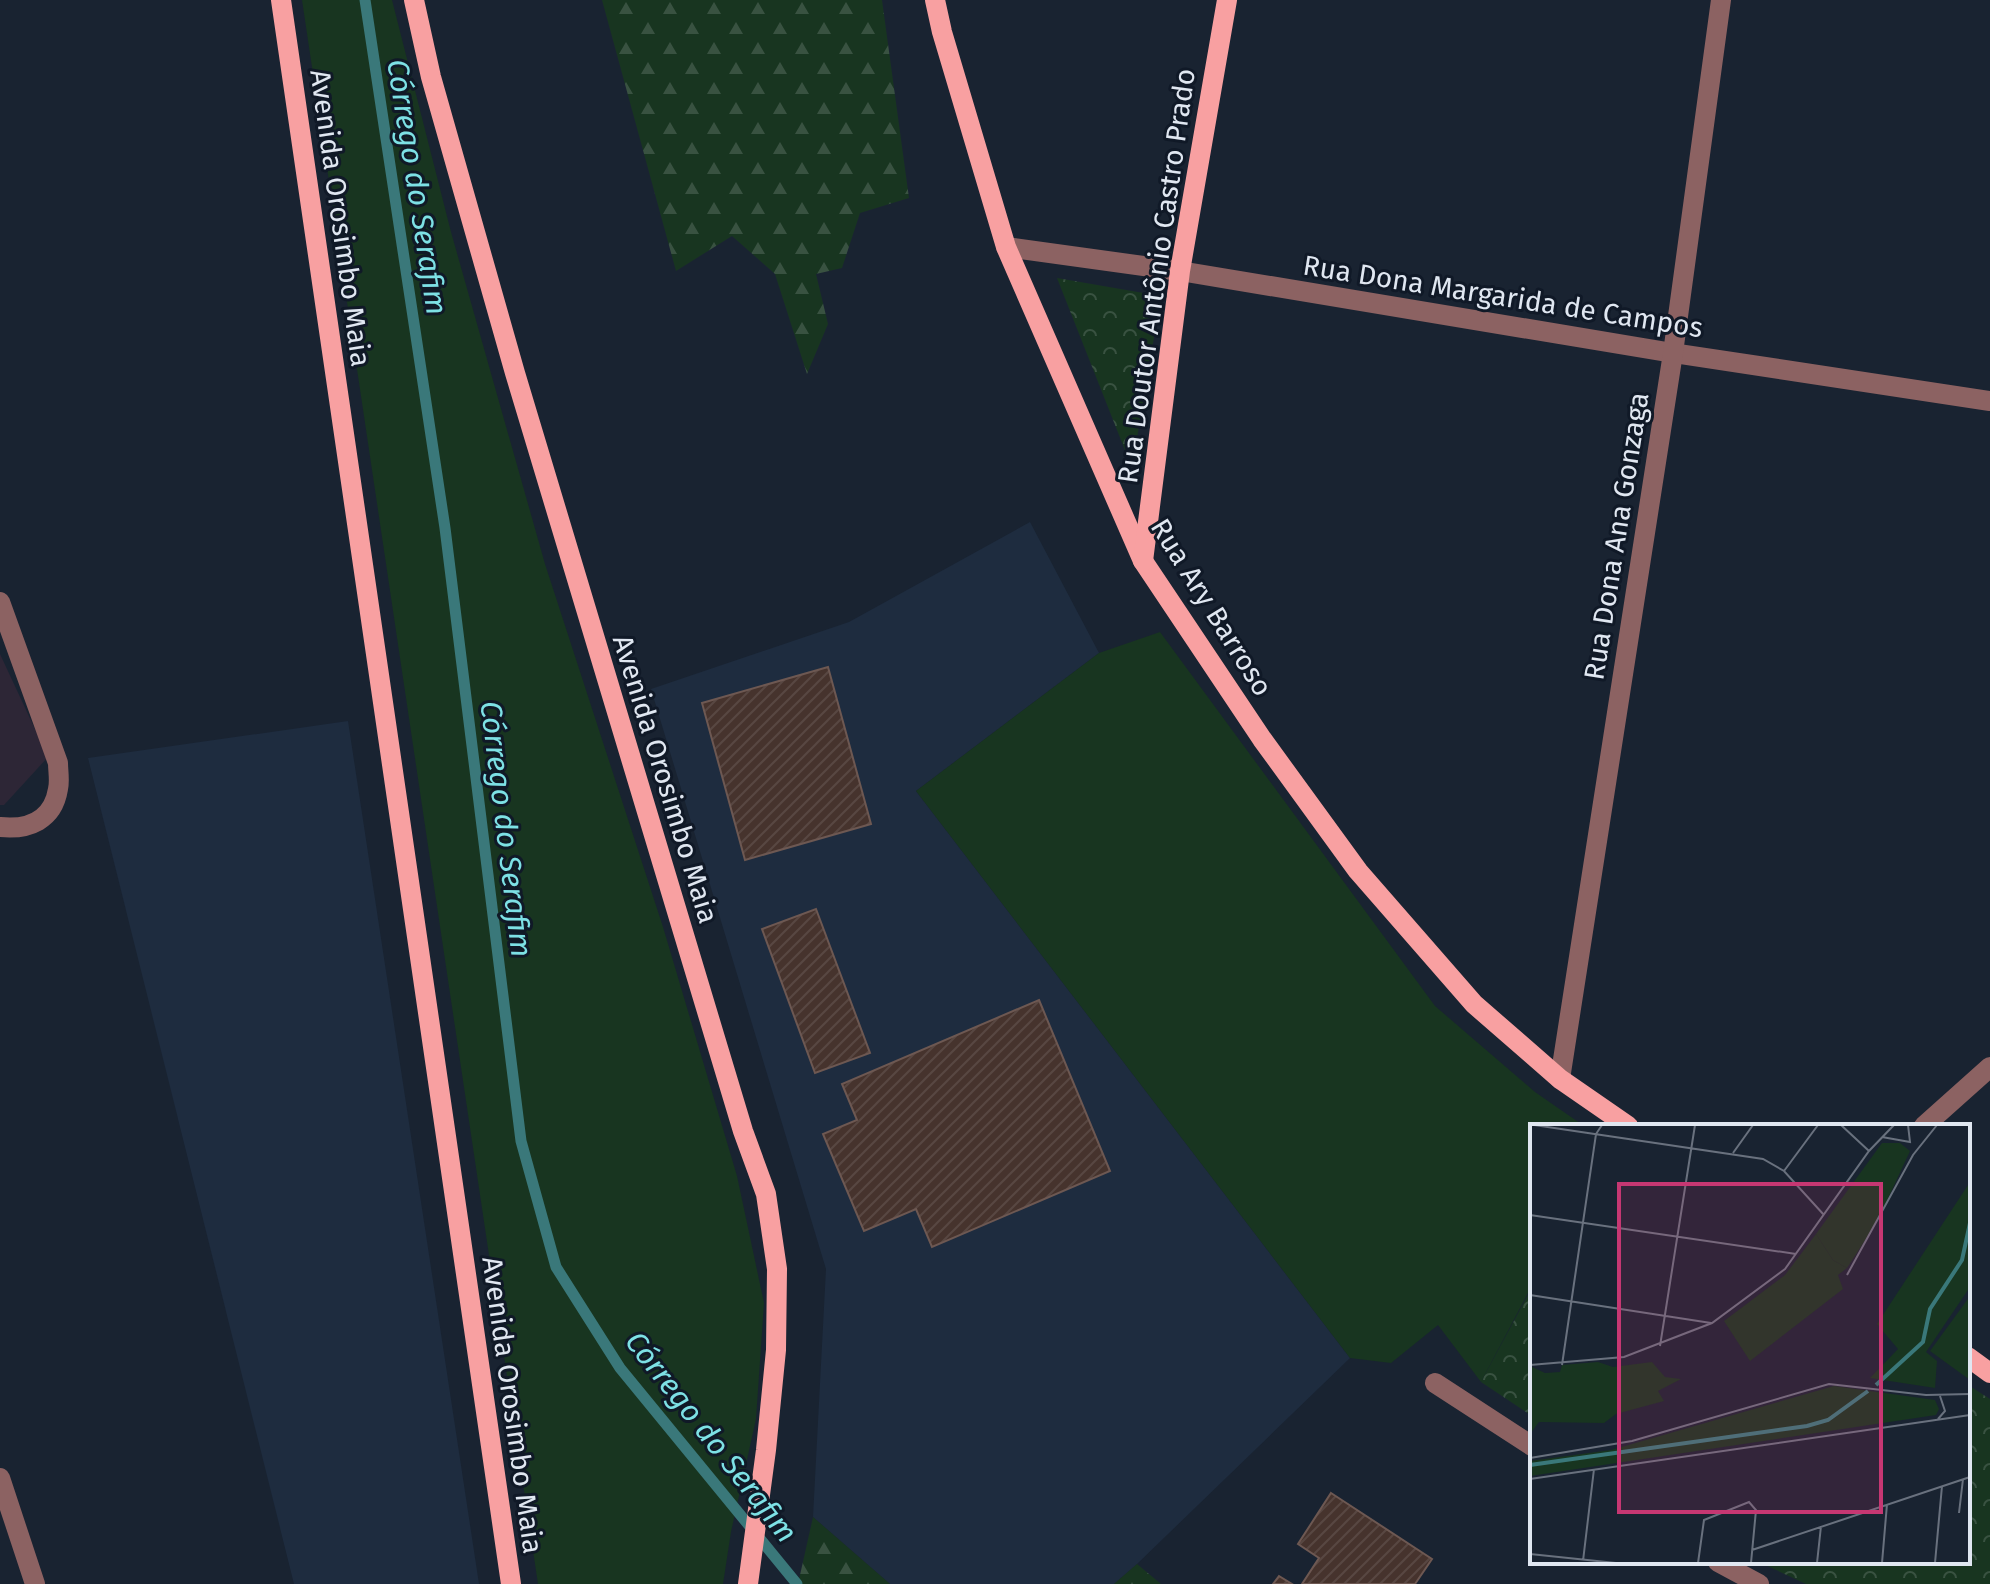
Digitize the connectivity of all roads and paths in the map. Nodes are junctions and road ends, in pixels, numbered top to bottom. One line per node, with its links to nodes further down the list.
1 (281, 0): 25 (main road, Avenida Orosimbo Maia)
2 (414, 0): 23 (main road, Avenida Orosimbo Maia)
3 (935, 0): 6 (main road, Rua Ary Barroso)
4 (1227, 0): 7 (main road, Rua Doutor Antônio Castro Prado)
5 (1721, 0): 8 (street, Rua Dona Ana Gonzaga)
6 (1006, 247): 7 (street, Rua Dona Margarida de Campos); 10 (main road, Rua Ary Barroso)
7 (1180, 271): 8 (street, Rua Dona Margarida de Campos); 10 (main road, Rua Doutor Antônio Castro Prado)
8 (1673, 353): 9 (street, Rua Dona Margarida de Campos); 14 (street, Rua Dona Ana Gonzaga)
9 (1990, 401)
10 (1143, 561): 14 (main road, Rua Ary Barroso)
11 (0, 602): 12 (street)
12 (0, 827)
13 (1990, 1067): 16 (street)
14 (1560, 1079): 15 (main road, Rua Ary Barroso)
15 (1625, 1124)
16 (1926, 1124)
17 (1970, 1358): 18 (main road)
18 (1990, 1373)
19 (1435, 1383): 20 (street)
20 (1530, 1445)
21 (0, 1478): 24 (street)
22 (1722, 1564): 26 (street)
23 (749, 1579)
24 (35, 1584)
25 (511, 1584)
26 (1759, 1584)

